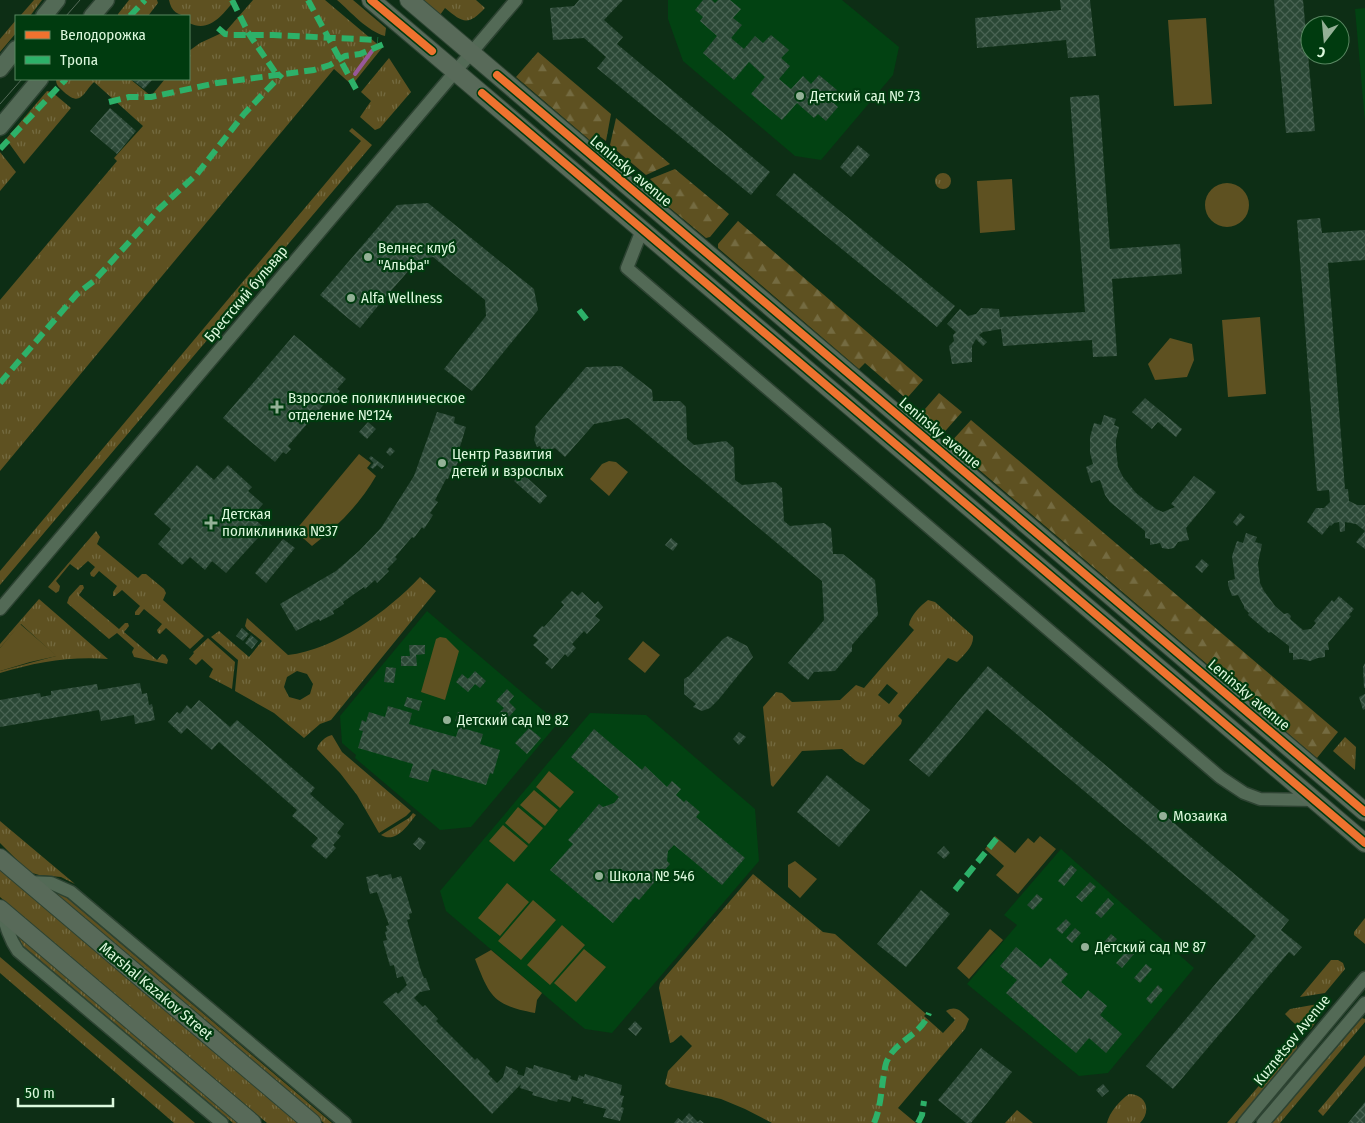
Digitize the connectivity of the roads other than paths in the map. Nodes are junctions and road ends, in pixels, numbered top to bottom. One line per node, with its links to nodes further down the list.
1 (57, 0): 6 (street)
2 (106, 0): 7 (street)
3 (371, 0): 11 (main road)
4 (409, 0): 9 (main road, Leninsky avenue)
5 (516, 0): 9 (street, Брестский бульвар)
6 (45, 15)
7 (93, 15)
8 (15, 50): 10 (street)
9 (471, 53): 11 (street, Брестский бульвар); 17 (main road, Leninsky avenue)
10 (0, 69)
11 (455, 71): 14 (main road); 15 (street, Брестский бульвар)
12 (39, 80): 13 (street)
13 (0, 127)
14 (642, 230): 16 (main road); 16 (street)
15 (0, 610)
16 (1314, 800): 18 (main road)
17 (1365, 812)
18 (1365, 843)
19 (0, 858): 20 (main road, Marshal Kazakov Street)
20 (27, 882): 26 (main road, Marshal Kazakov Street); 27 (street)
21 (1, 910): 24 (street); 25 (main road)
22 (1365, 978): 28 (street, Kuznetsov Avenue)
23 (1365, 1003): 29 (street, Kuznetsov Avenue)
24 (222, 1123)
25 (252, 1123)
26 (312, 1123)
27 (346, 1123)
28 (1244, 1123)
29 (1263, 1123)

